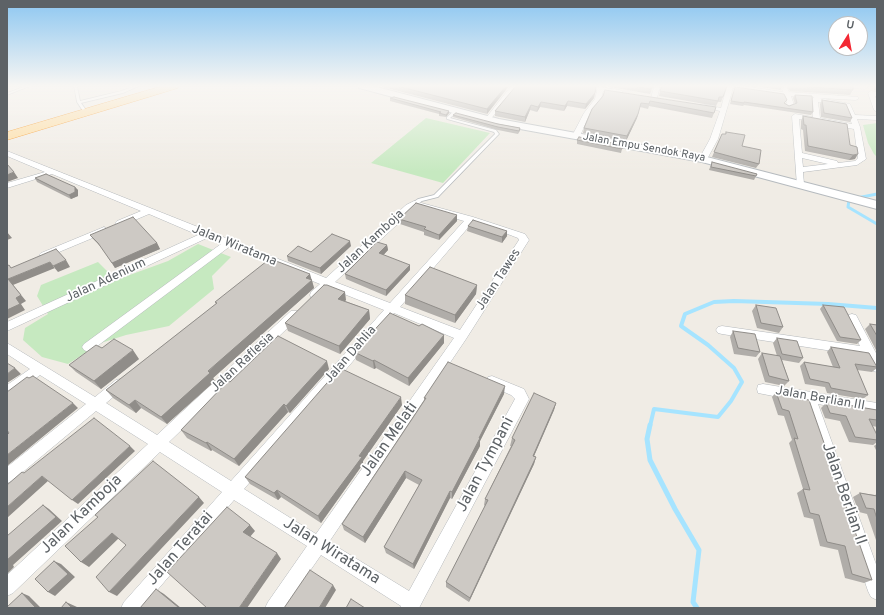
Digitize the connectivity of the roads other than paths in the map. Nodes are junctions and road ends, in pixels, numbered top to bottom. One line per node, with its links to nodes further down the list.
1 (61, 115): 14 (highway)
2 (65, 115): 15 (highway)
3 (452, 115): 25 (lane)
4 (471, 115): 11 (main road, Jalan Empu Sendok Raya)
5 (491, 115): 11 (street)
6 (586, 115): 16 (street)
7 (722, 115): 19 (street)
8 (816, 115): 12 (street)
9 (854, 117): 10 (street); 13 (street)
10 (877, 118)
11 (488, 119): 16 (main road, Jalan Empu Sendok Raya)
12 (817, 120): 13 (street); 18 (street)
13 (857, 127): 20 (street)
14 (7, 131)
15 (7, 136)
16 (576, 136): 19 (main road, Jalan Empu Sendok Raya)
17 (7, 153): 22 (street, Jalan Wiratama)
18 (798, 155): 20 (street); 21 (street)
19 (704, 159): 23 (main road, Jalan Empu Sendok Raya)
20 (842, 165): 21 (street)
21 (799, 170): 23 (street)
22 (52, 172): 24 (street); 27 (street, Jalan Wiratama)
23 (800, 184): 26 (main road, Jalan Empu Sendok Raya)
24 (7, 186)
25 (414, 204): 28 (street, Jalan Kamboja); 35 (street, Jalan Kamboja)
26 (874, 204)
27 (149, 211): 30 (street, Jalan Wiratama); 32 (street)
28 (470, 219): 29 (street, Jalan Kamboja); 36 (street, Jalan Dahlia)
29 (508, 230): 40 (street, Jalan Tawes)
30 (206, 235): 31 (street, Jalan Wiratama); 38 (street, Jalan Adenium)
31 (228, 244): 33 (street, Jalan Wiratama); 41 (street)
32 (35, 258)
33 (270, 260): 34 (street); 35 (street, Jalan Wiratama)
34 (258, 270)
35 (328, 283): 36 (street, Jalan Wiratama); 55 (street, Jalan Raflesia)
36 (392, 308): 40 (street, Jalan Wiratama); 57 (street, Jalan Dahlia)
37 (852, 318): 43 (street)
38 (7, 328)
39 (722, 330): 43 (street)
40 (462, 336): 44 (street, Jalan Melati)
41 (88, 347)
42 (7, 348): 47 (street, Jalan Wiratama)
43 (870, 352): 45 (street)
44 (444, 362): 46 (street); 58 (street, Jalan Melati)
45 (877, 367)
46 (458, 368)
47 (39, 369): 51 (street); 53 (street, Jalan Wiratama)
48 (131, 374): 53 (street)
49 (480, 376): 61 (street, Jalan Tympani)
50 (763, 389): 52 (street, Jalan Berlian III)
51 (7, 392)
52 (809, 397): 54 (street, Jalan Berlian III); 60 (street, Jalan Berlian II)
53 (95, 404): 55 (street, Jalan Wiratama); 56 (street)
54 (877, 409)
55 (158, 443): 57 (street, Jalan Wiratama); 59 (street, Jalan Kamboja)
56 (7, 476)
57 (232, 490): 58 (street, Jalan Wiratama); 62 (street, Jalan Teratai)
58 (318, 544): 61 (street, Jalan Wiratama); 63 (street, Jalan Melati)
59 (7, 587)
60 (877, 591)
61 (410, 606)
62 (130, 608)
63 (274, 608)

